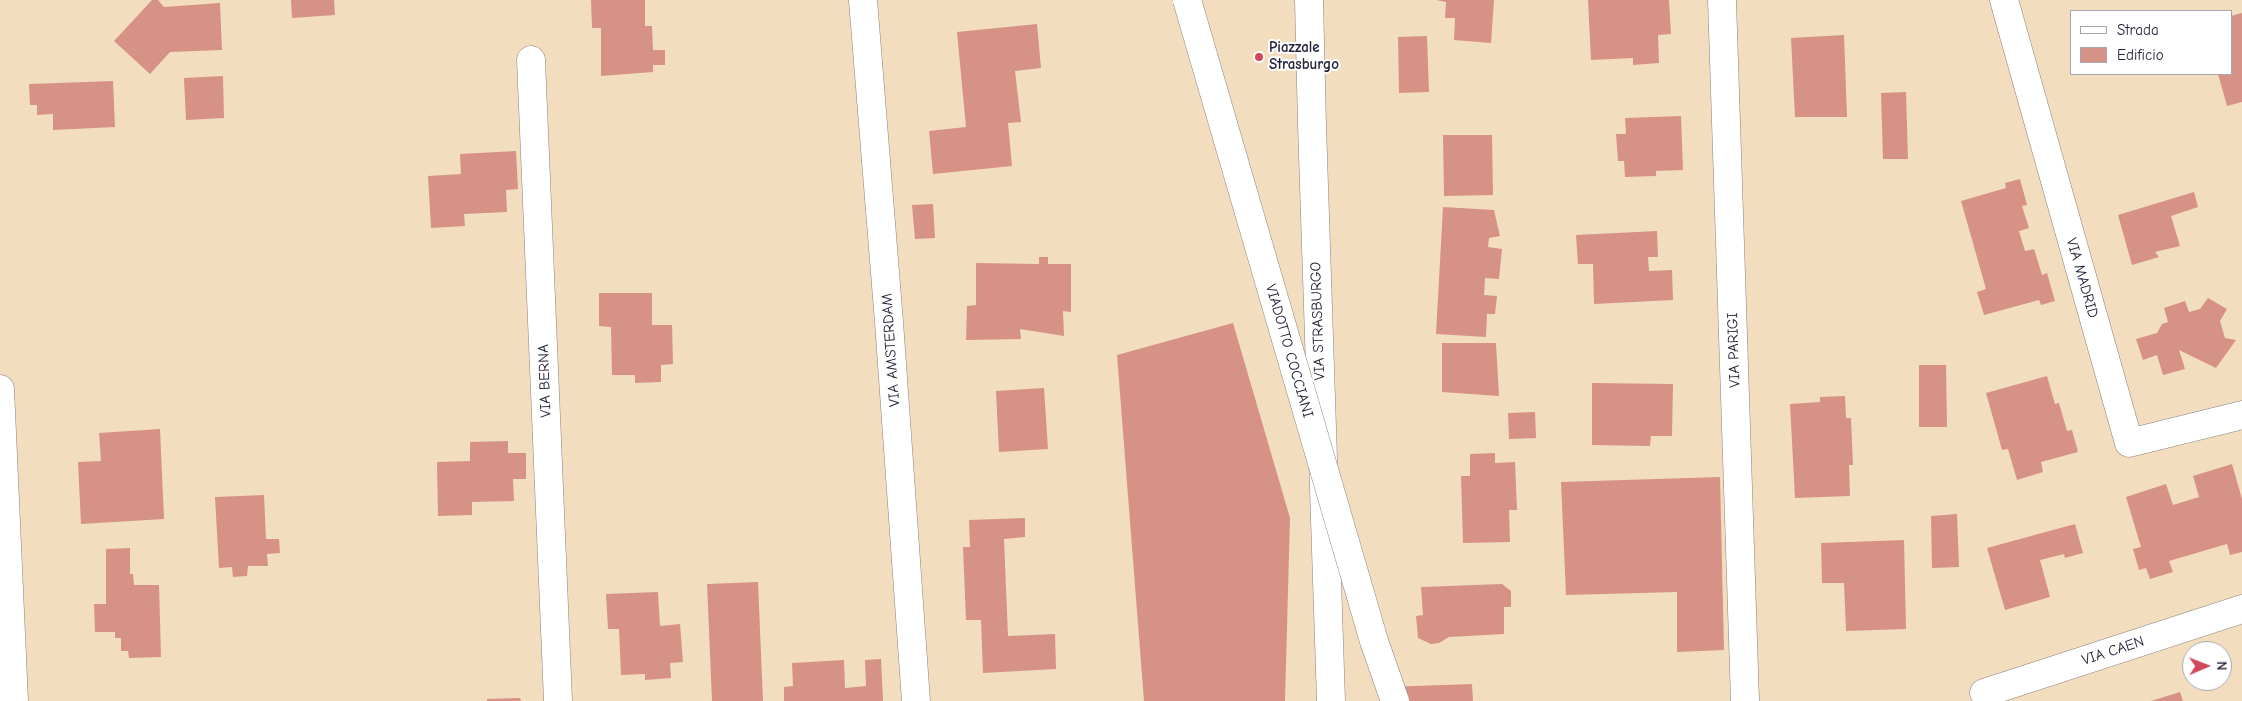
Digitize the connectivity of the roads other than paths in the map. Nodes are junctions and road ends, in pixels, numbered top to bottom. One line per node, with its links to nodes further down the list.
1 (863, 0): 14 (main road, VIA AMSTERDAM)
2 (1187, 0): 16 (main road, VIADOTTO COCCIANI, bridge)
3 (1310, 0): 15 (main road, VIA STRASBURGO)
4 (1722, 0): 17 (main road, VIA PARIGI)
5 (2004, 0): 8 (main road, VIA MADRID)
6 (531, 60): 13 (main road, VIA BERNA)
7 (0, 389): 12 (main road)
8 (2242, 415)
9 (2242, 609): 10 (main road, VIA CAEN)
10 (1984, 693)
11 (10, 701): 12 (main road)
12 (14, 701)
13 (558, 701)
14 (916, 701)
15 (1330, 701)
16 (1395, 701)
17 (1745, 701)

